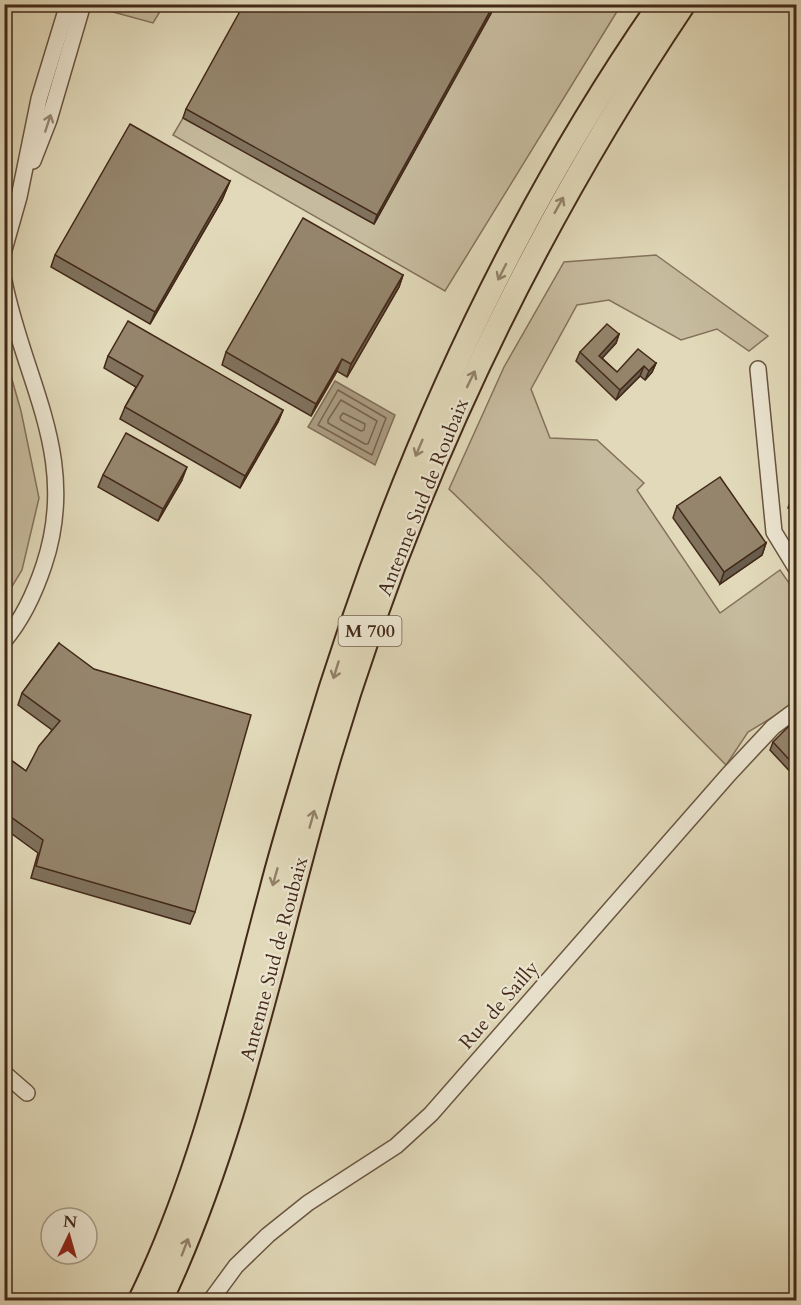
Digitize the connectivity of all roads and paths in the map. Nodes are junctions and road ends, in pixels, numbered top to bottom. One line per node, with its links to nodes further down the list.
1 (647, 4): 5 (highway)
2 (660, 4): 5 (highway, Antenne Sud de Roubaix / M 700)
3 (684, 4): 15 (highway, Antenne Sud de Roubaix / M 700, one-way to 3)
4 (75, 7): 6 (street)
5 (592, 110): 14 (highway, Antenne Sud de Roubaix / M 700, one-way to 14)
6 (4, 250)
7 (4, 281): 10 (street)
8 (758, 369): 9 (street)
9 (796, 568)
10 (4, 641)
11 (796, 710): 16 (street, Rue de Sailly)
12 (4, 1073): 13 (street)
13 (27, 1094)
14 (140, 1300)
15 (161, 1300)
16 (211, 1300)

